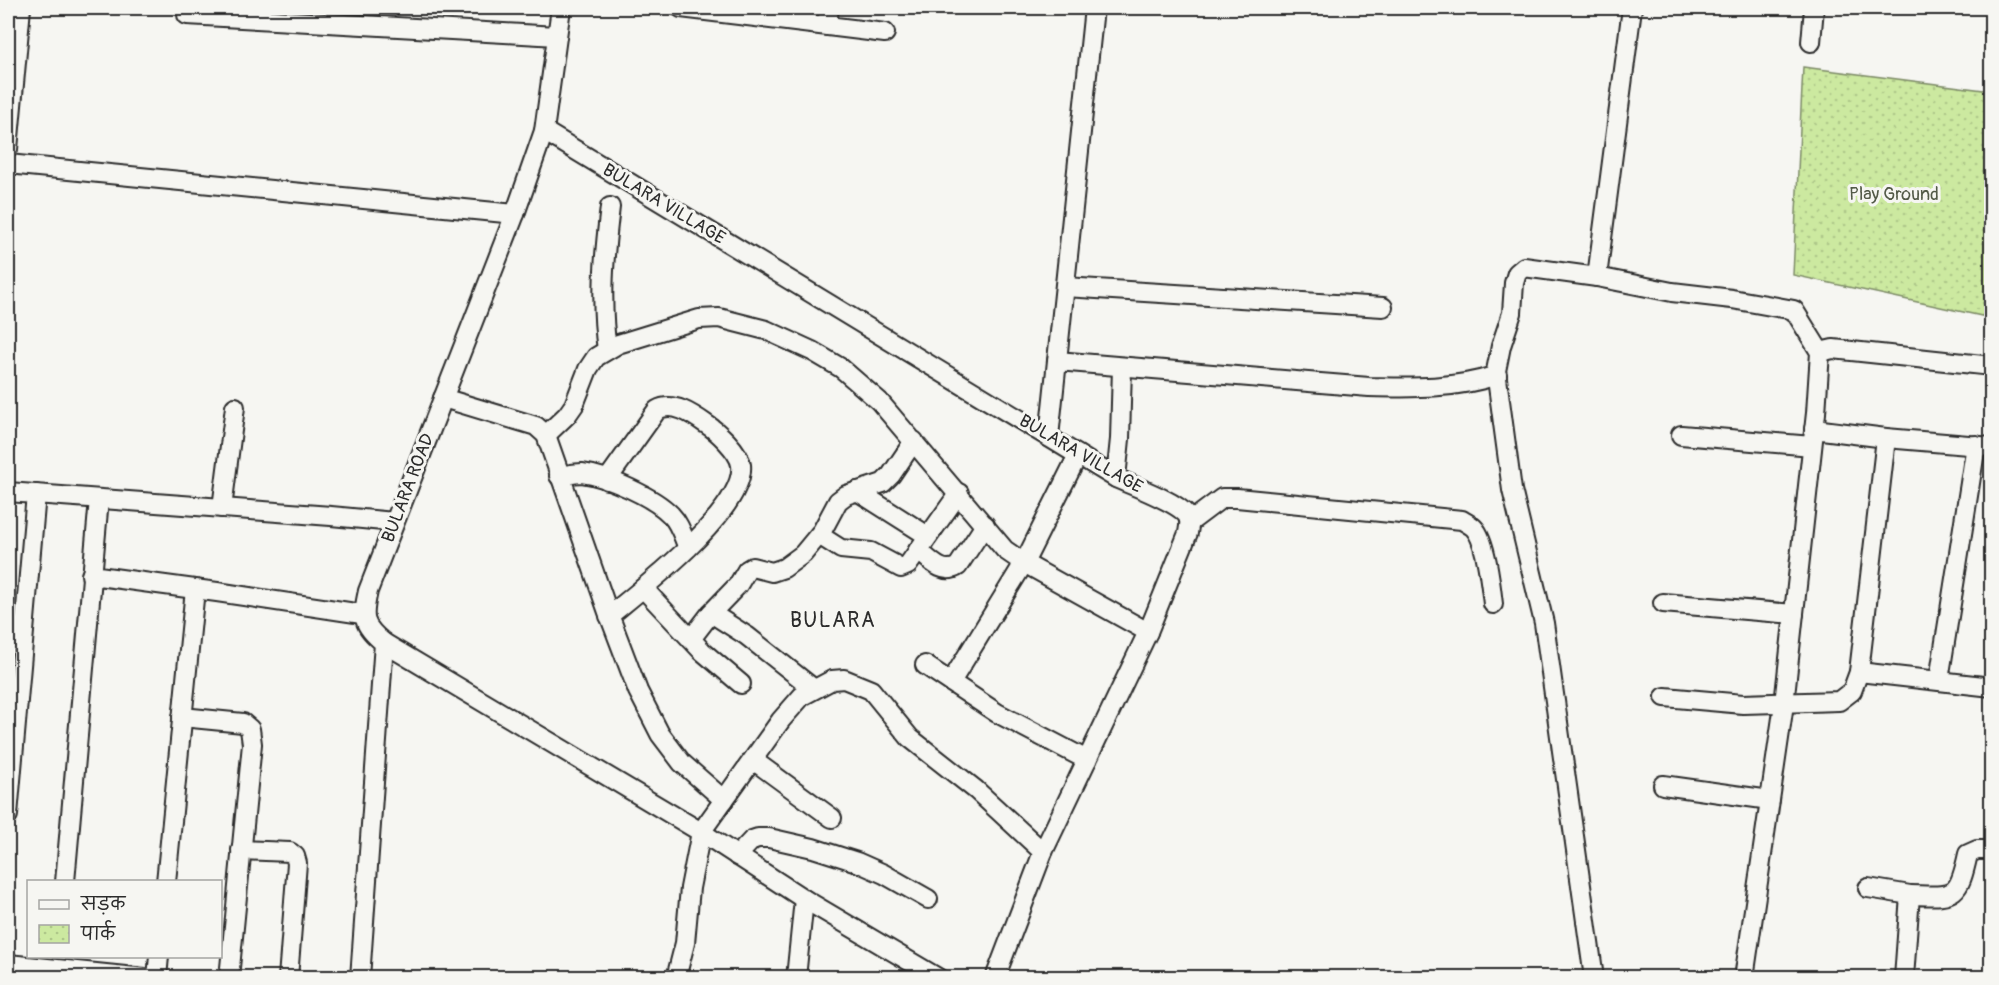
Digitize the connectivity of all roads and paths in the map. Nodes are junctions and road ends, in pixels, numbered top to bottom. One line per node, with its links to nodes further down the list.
1 (21, 8): 13 (street)
2 (561, 8): 10 (street, BULARA ROAD)
3 (692, 8): 8 (street)
4 (1094, 8): 18 (street)
5 (1632, 8): 17 (street)
6 (1814, 8): 11 (street)
7 (187, 15): 10 (street)
8 (828, 17): 9 (street)
9 (885, 33)
10 (557, 36): 12 (street, BULARA ROAD)
11 (1811, 42)
12 (544, 131): 16 (street, BULARA ROAD); 30 (street, BULARA VILLAGE)
13 (8, 149)
14 (8, 164): 16 (street)
15 (610, 207): 20 (street)
16 (515, 214): 26 (street, BULARA ROAD)
17 (1598, 277): 21 (street); 25 (street)
18 (1065, 287): 19 (street); 22 (street)
19 (1383, 307)
20 (608, 350): 28 (street); 33 (street)
21 (1820, 351): 24 (street); 31 (street)
22 (1057, 361): 23 (street); 30 (street)
23 (1122, 366): 25 (street); 37 (street)
24 (1992, 366)
25 (1497, 375): 104 (street)
26 (443, 398): 28 (street); 45 (street, BULARA ROAD)
27 (235, 407): 44 (street)
28 (546, 435): 36 (street)
29 (1682, 435): 31 (street)
30 (1049, 437): 35 (street, BULARA VILLAGE)
31 (1813, 438): 32 (street); 59 (street)
32 (1886, 438): 34 (street); 65 (street)
33 (914, 441): 39 (street); 41 (street)
34 (1984, 446): 66 (street)
35 (1078, 455): 37 (street, BULARA VILLAGE); 51 (street)
36 (559, 476): 38 (street); 60 (street)
37 (1116, 478): 46 (street, BULARA VILLAGE)
38 (607, 480): 50 (street); 50 (street)
39 (857, 491): 48 (street); 49 (street)
40 (8, 492): 42 (street)
41 (958, 493): 47 (street); 49 (street)
42 (36, 494): 43 (street); 79 (street)
43 (99, 499): 44 (street); 52 (street)
44 (222, 508): 45 (street)
45 (394, 522): 58 (street, BULARA ROAD)
46 (1190, 522): 56 (street); 61 (street)
47 (985, 525): 49 (street); 51 (street)
48 (819, 535): 49 (street); 57 (street)
49 (923, 543)
50 (688, 548): 53 (street)
51 (1024, 563): 61 (street); 67 (street)
52 (91, 575): 54 (street); 86 (street)
53 (643, 588): 60 (street); 62 (street)
54 (195, 589): 58 (street); 73 (street)
55 (1663, 603): 59 (street)
56 (1493, 604)
57 (711, 613): 62 (street); 70 (street)
58 (363, 614): 63 (street)
59 (1794, 614): 72 (street)
60 (609, 616): 77 (street)
61 (1148, 632): 75 (street)
62 (691, 639): 68 (street)
63 (384, 643): 81 (street); 99 (street)
64 (925, 664): 67 (street)
65 (1859, 672): 66 (street); 72 (street)
66 (1939, 680): 69 (street)
67 (951, 681): 75 (street)
68 (741, 684)
69 (1992, 687)
70 (814, 689): 74 (street); 84 (street)
71 (1665, 697): 72 (street)
72 (1784, 704): 78 (street)
73 (183, 717): 82 (street); 87 (street)
74 (753, 760): 77 (street); 80 (street)
75 (1087, 760): 84 (street)
76 (1663, 785): 78 (street)
77 (724, 800): 81 (street)
78 (1770, 800): 105 (street)
79 (8, 815)
80 (832, 818)
81 (701, 832): 85 (street); 100 (street)
82 (241, 850): 97 (street); 98 (street)
83 (1992, 850): 89 (street)
84 (1043, 852): 103 (street)
85 (737, 856): 90 (street); 91 (street)
86 (65, 880)
87 (166, 880)
88 (1868, 888): 89 (street)
89 (1910, 895): 106 (street)
90 (804, 899): 101 (street); 102 (street)
91 (928, 899)
92 (159, 958): 96 (street)
93 (58, 963): 94 (street); 95 (street)
94 (8, 964)
95 (136, 977)
96 (157, 978)
97 (229, 978)
98 (288, 978)
99 (360, 978)
100 (676, 978)
101 (796, 978)
102 (938, 978)
103 (995, 978)
104 (1594, 978)
105 (1744, 978)
106 (1904, 978)

